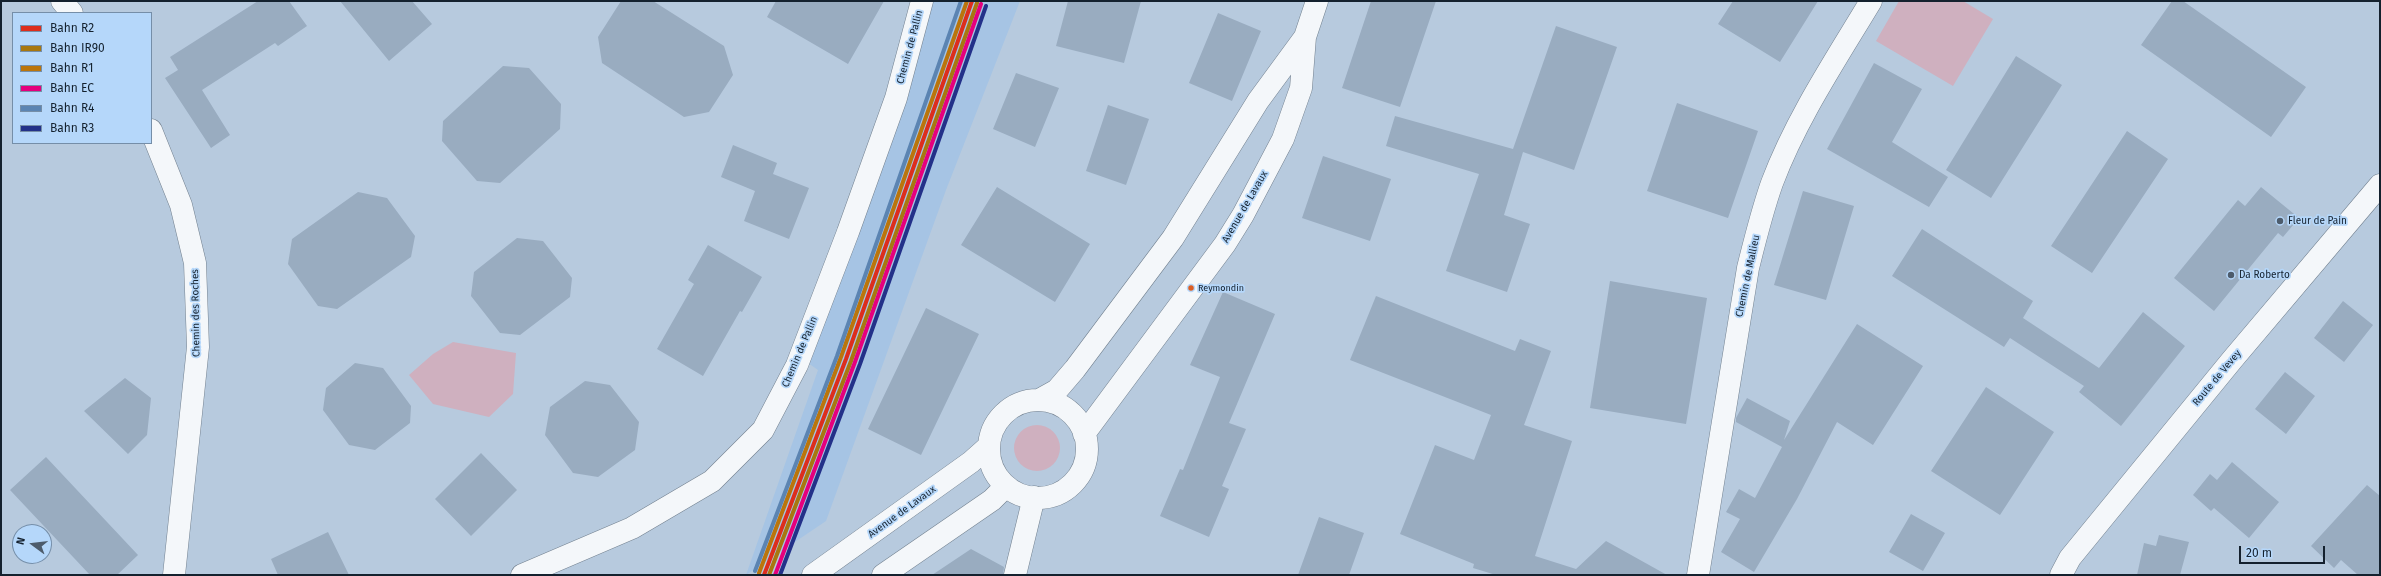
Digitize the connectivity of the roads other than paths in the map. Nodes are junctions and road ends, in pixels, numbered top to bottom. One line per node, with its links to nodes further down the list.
1 (62, 1): 5 (main road)
2 (922, 1): 15 (main road, Chemin de Pallin)
3 (1317, 1): 6 (main road, Avenue de Lavaux)
4 (1871, 1): 19 (main road, Chemin de Mallieu)
5 (71, 12)
6 (1305, 37): 9 (main road, Avenue de Lavaux); 10 (main road, Avenue de Lavaux)
7 (152, 132): 14 (main road, Chemin des Roches)
8 (2380, 185): 20 (main road, Route de Vevey)
9 (1039, 400): 10 (main road); 11 (main road)
10 (1084, 434): 13 (main road)
11 (989, 446): 12 (main road); 16 (main road, Avenue de Lavaux)
12 (1006, 486): 13 (main road); 17 (main road)
13 (1034, 498): 18 (main road)
14 (174, 575)
15 (522, 575)
16 (813, 575)
17 (883, 575)
18 (1016, 575)
19 (1698, 575)
20 (2061, 575)

